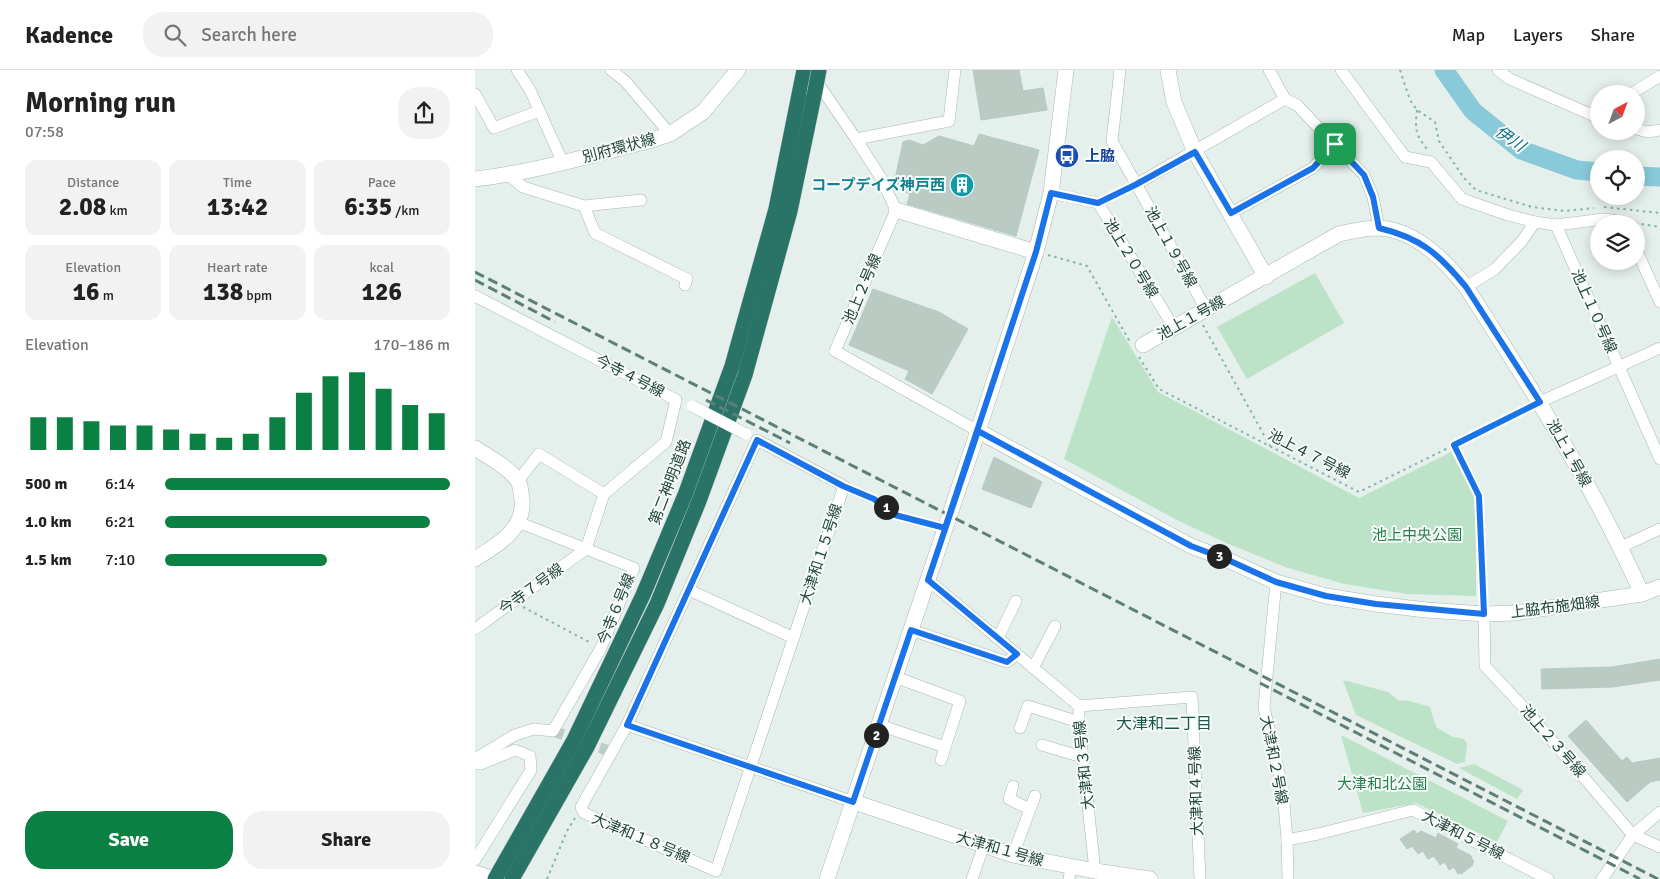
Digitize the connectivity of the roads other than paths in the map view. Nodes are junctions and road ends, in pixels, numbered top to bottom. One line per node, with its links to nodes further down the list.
1 (517, 70): 17 (street)
2 (611, 70): 21 (street)
3 (738, 70): 21 (street, 別府環状線)
4 (819, 70): 104 (highway, bridge)
5 (955, 70): 22 (street)
6 (1066, 70): 29 (street)
7 (1120, 70): 28 (street, 池上１９号線)
8 (1168, 70): 24 (street)
9 (1269, 70): 16 (street)
10 (1341, 70): 35 (street)
11 (1498, 70): 18 (street)
12 (805, 74): 22 (street); 103 (highway, 第二神明道路)
13 (1660, 76): 14 (street)
14 (1645, 85)
15 (475, 94): 17 (street)
16 (1285, 99): 23 (street); 24 (street)
17 (539, 110): 25 (street)
18 (1590, 114)
19 (1660, 130): 20 (street)
20 (1645, 131)
21 (669, 134): 25 (street, 別府環状線)
22 (856, 139): 32 (street)
23 (1335, 144): 33 (street); 37 (street)
24 (1195, 152): 28 (street); 33 (street)
25 (563, 163): 26 (street, 別府環状線)
26 (509, 176): 27 (street, 別府環状線); 31 (street)
27 (475, 179)
28 (1135, 185): 45 (street, 池上１９号線)
29 (1051, 193): 38 (street); 46 (street, 池上２０号線)
30 (641, 200): 31 (street)
31 (584, 206): 41 (street)
32 (896, 210): 38 (street); 52 (street, 池上２号線)
33 (1231, 213): 40 (street)
34 (1590, 221): 36 (street)
35 (1535, 222): 36 (street); 42 (street)
36 (1556, 225): 49 (street, 池上１０号線)
37 (1379, 228): 40 (street, 池上１号線); 42 (street, 池上１号線)
38 (1036, 252): 52 (street)
39 (1645, 269): 44 (street)
40 (1266, 277): 45 (street, 池上１号線)
41 (685, 285)
42 (1466, 287): 51 (street, 池上１号線)
43 (477, 301): 50 (street, 今寺４号線)
44 (1660, 302)
45 (1202, 312): 46 (street, 池上１号線)
46 (1174, 328): 47 (street, 池上１号線)
47 (1138, 346)
48 (1660, 348): 49 (street)
49 (1619, 366): 51 (street); 55 (street, 池上１０号線)
50 (677, 400): 53 (street, 大津和１５号線, bridge); 57 (street, 今寺４号線)
51 (1540, 402): 60 (street, 池上１号線)
52 (978, 431): 63 (street); 64 (street, 上脇布施畑線)
53 (757, 440): 66 (street); 73 (street, 大津和１５号線)
54 (475, 448): 56 (street)
55 (1660, 459)
56 (518, 481): 57 (street); 58 (street)
57 (604, 494): 61 (street)
58 (518, 522): 61 (street, 今寺６号線); 62 (street)
59 (1660, 529): 60 (street)
60 (1621, 547): 67 (street, 池上１号線)
61 (586, 549): 71 (street, 今寺７号線); 86 (street, 今寺６号線)
62 (475, 560)
63 (928, 580): 72 (street); 74 (street, 大津和３号線)
64 (1276, 582): 69 (street, 上脇布施畑線); 96 (street, 大津和２号線)
65 (1660, 588): 67 (street, 上脇布施畑線)
66 (689, 590): 73 (street); 80 (street)
67 (1642, 594): 69 (street, 上脇布施畑線)
68 (1016, 600): 74 (street)
69 (1484, 614): 95 (street, 池上２３号線)
70 (1055, 626): 76 (street)
71 (475, 629)
72 (911, 630): 75 (street); 77 (street)
73 (793, 638): 89 (street, 大津和１５号線)
74 (998, 638): 75 (street, 大津和３号線)
75 (1017, 654): 76 (street, 大津和３号線)
76 (1033, 668): 78 (street, 大津和３号線)
77 (895, 677): 81 (street); 84 (street)
78 (1079, 706): 79 (street, 大津和３号線); 108 (street, 大津和４号線)
79 (1079, 722): 82 (street); 85 (street, 大津和３号線)
80 (627, 725): 89 (street); 89 (street, 大津和１８号線)
81 (879, 725): 84 (street); 92 (street)
82 (1020, 728)
83 (1042, 745): 85 (street)
84 (945, 747): 87 (street)
85 (1082, 757): 101 (street, 大津和３号線)
86 (475, 759)
87 (941, 760)
88 (475, 764): 100 (street)
89 (751, 767): 92 (street)
90 (1013, 786): 93 (street)
91 (1035, 796): 93 (street)
92 (853, 802): 97 (street, 大津和１号線); 105 (street)
93 (1030, 809): 99 (street)
94 (1660, 812): 95 (street)
95 (1633, 835): 98 (street, 池上２３号線); 111 (street)
96 (1287, 840): 109 (street, 大津和２号線); 110 (street, 大津和５号線)
97 (984, 845): 99 (street, 大津和１号線); 106 (street)
98 (1660, 847)
99 (1013, 854): 102 (street, 大津和１号線)
100 (477, 869): 103 (street)
101 (1095, 871): 102 (street, 大津和１号線); 107 (street, 大津和１号線)
102 (1070, 873)
103 (495, 879)
104 (512, 879)
105 (827, 879)
106 (972, 879)
107 (1144, 879)
108 (1200, 879)
109 (1288, 879)
110 (1548, 879)
111 (1602, 879)

